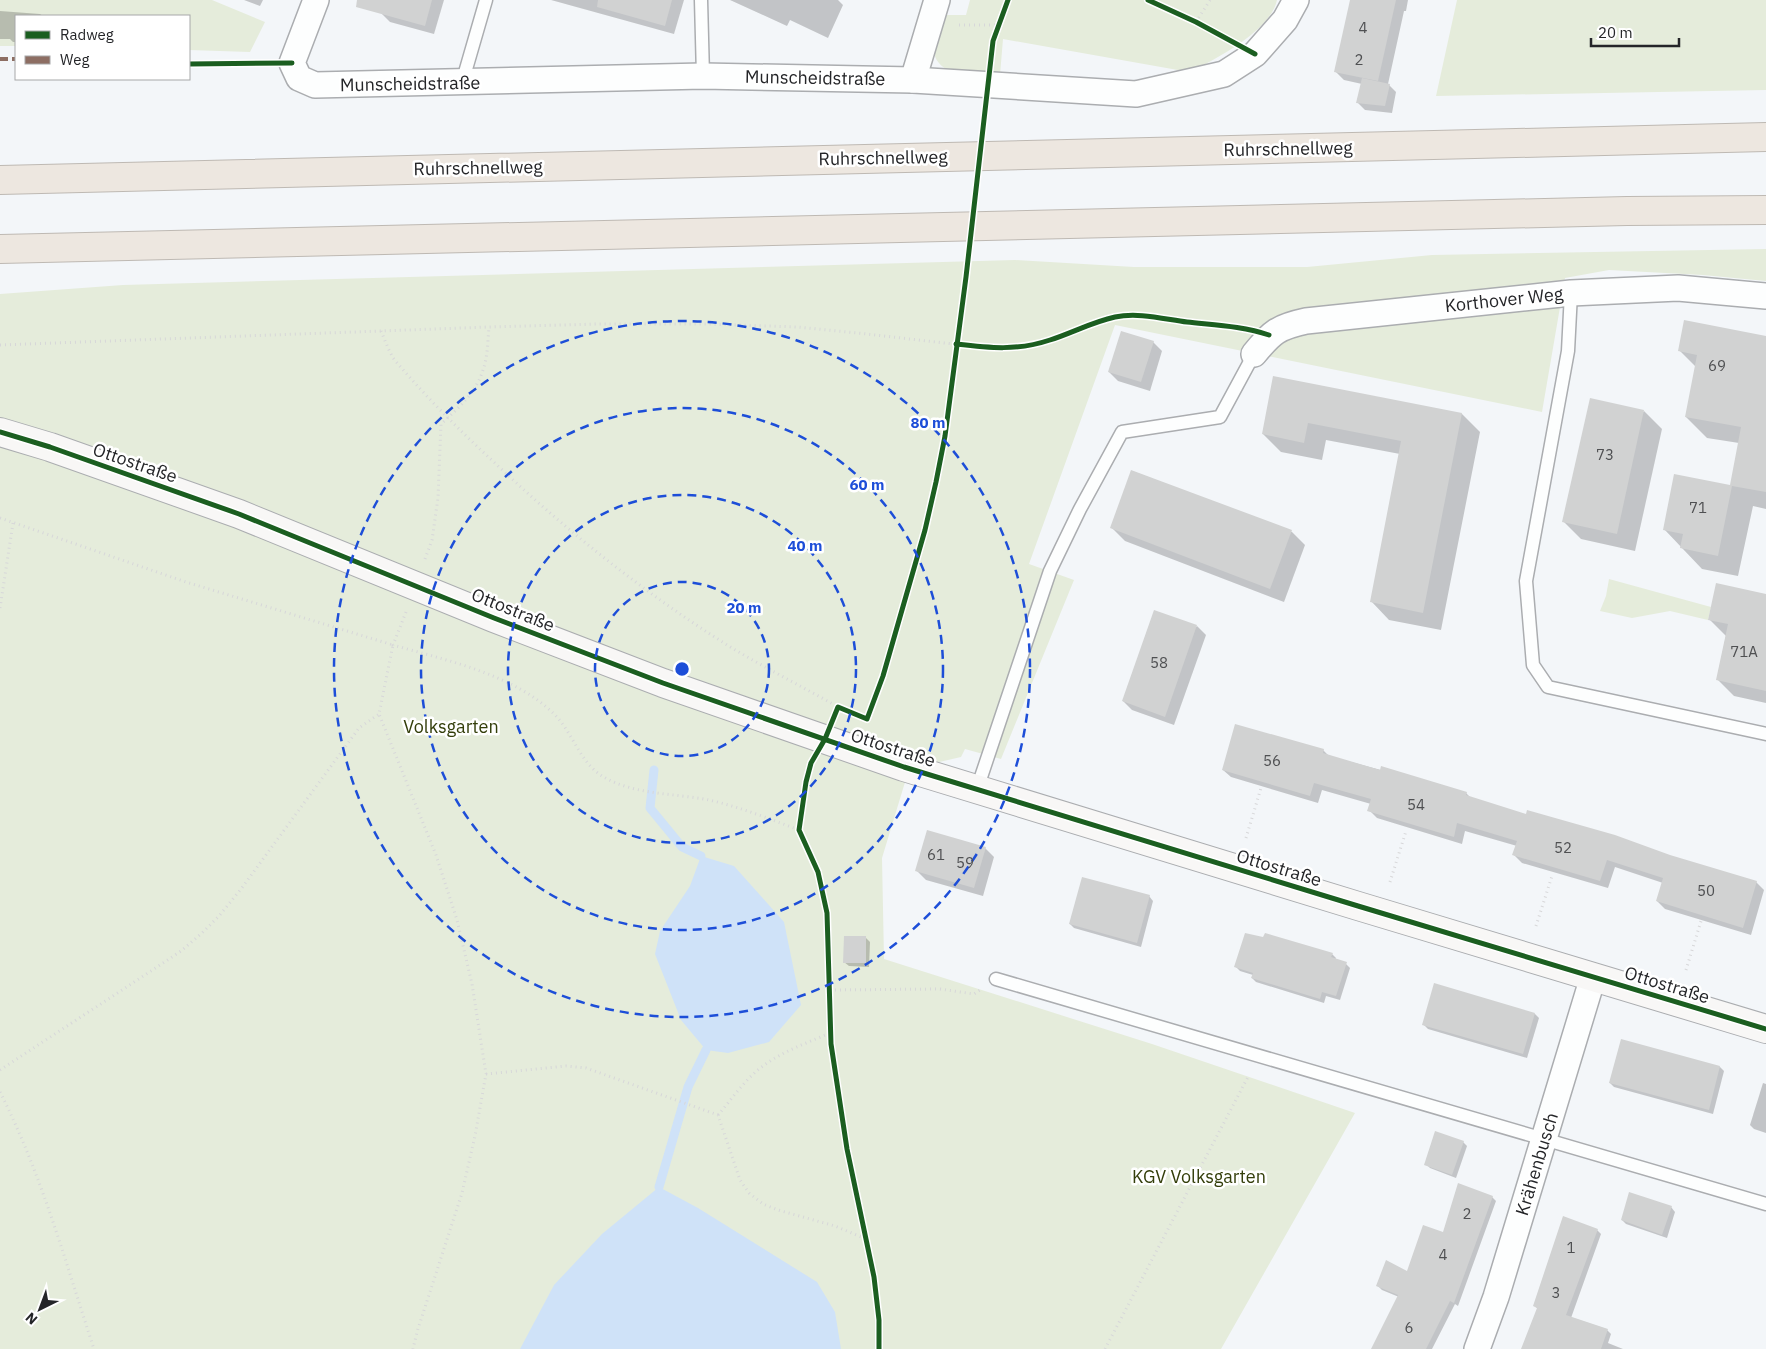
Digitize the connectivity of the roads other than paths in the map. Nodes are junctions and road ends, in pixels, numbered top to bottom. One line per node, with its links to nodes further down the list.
1 (316, 0): 8 (street, Munscheidstraße)
2 (486, 0): 8 (lane)
3 (700, 0): 6 (lane)
4 (937, 0): 7 (street)
5 (1296, 0): 7 (street, Munscheidstraße)
6 (703, 76): 7 (street, Munscheidstraße); 8 (street, Munscheidstraße)
7 (913, 80)
8 (462, 83)
9 (1766, 137): 10 (highway, Ruhrschnellweg)
10 (0, 180)
11 (1766, 210): 12 (highway)
12 (0, 249)
13 (1572, 293): 14 (street, Korthover Weg); 15 (street, Korthover Weg); 17 (lane)
14 (1766, 296)
15 (1262, 345): 18 (lane)
16 (0, 432): 18 (street, Ottostraße)
17 (1766, 734)
18 (977, 789): 19 (street, Ottostraße)
19 (1593, 977): 21 (street, Ottostraße); 22 (street, Krähenbusch)
20 (996, 979): 22 (lane)
21 (1766, 1029)
22 (1545, 1139): 23 (lane); 24 (street, Krähenbusch)
23 (1766, 1204)
24 (1477, 1349)

